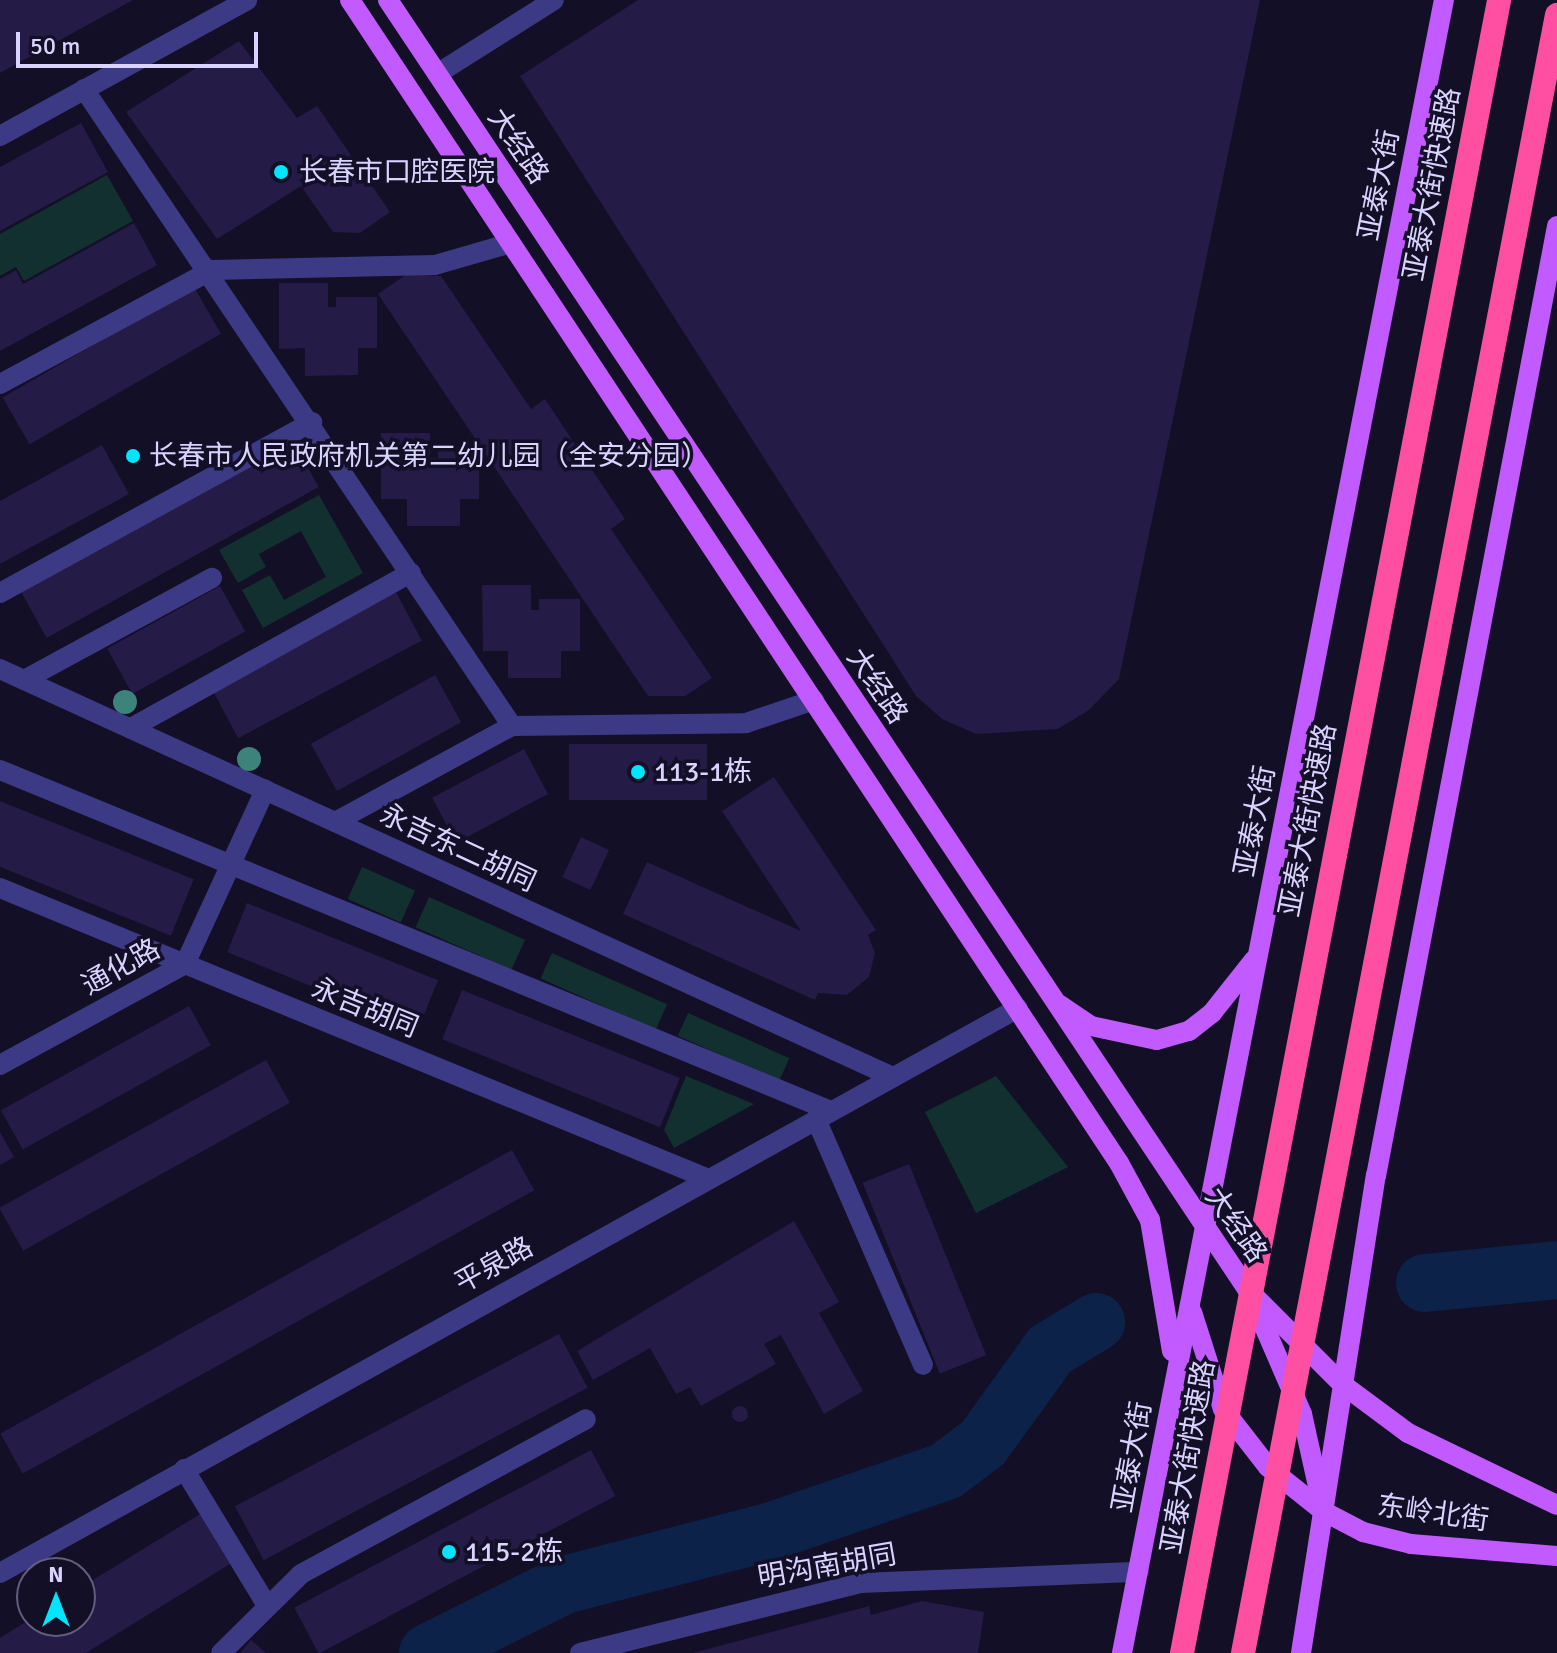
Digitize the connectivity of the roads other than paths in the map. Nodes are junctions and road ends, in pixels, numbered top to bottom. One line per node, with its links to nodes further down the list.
1 (247, 0): 9 (street)
2 (350, 0): 12 (main road)
3 (388, 0): 8 (main road, 大经路)
4 (554, 0): 8 (street)
5 (1444, 0): 29 (main road, 亚泰大街)
6 (1499, 0): 54 (highway, 亚泰大街快速路, bridge)
7 (1557, 15): 55 (highway, bridge)
8 (437, 74): 31 (main road, 大经路)
9 (84, 89): 10 (street); 13 (street)
10 (0, 136)
11 (1557, 226): 42 (main road)
12 (511, 243): 13 (street); 21 (main road)
13 (212, 270): 14 (street); 15 (street)
14 (0, 384)
15 (312, 422): 16 (street); 18 (street)
16 (411, 573): 22 (street); 23 (street)
17 (212, 578): 20 (street)
18 (0, 593)
19 (0, 669): 20 (street, 永吉东二胡同)
20 (24, 680): 23 (street, 永吉东二胡同)
21 (814, 700): 22 (street); 32 (main road)
22 (512, 726): 26 (street)
23 (131, 728): 25 (street, 永吉东二胡同)
24 (0, 770): 27 (street)
25 (265, 790): 26 (street, 永吉东二胡同); 27 (street, 通化路)
26 (335, 822): 34 (street, 永吉东二胡同)
27 (232, 865): 30 (street, 通化路); 35 (street)
28 (0, 888): 30 (street, 永吉胡同)
29 (1257, 957): 31 (main road); 37 (main road, 亚泰大街)
30 (185, 964): 33 (street, 通化路); 36 (street, 永吉胡同)
31 (1050, 997): 37 (main road, 大经路)
32 (1018, 1008): 34 (street, 平泉路); 41 (main road)
33 (0, 1065)
34 (893, 1077): 35 (street, 平泉路)
35 (823, 1115): 36 (street, 平泉路); 40 (street)
36 (709, 1179): 44 (street, 平泉路)
37 (1203, 1229): 38 (main road, 大经路); 39 (main road, 亚泰大街)
38 (1247, 1289): 42 (main road, 大经路); 46 (main road)
39 (1190, 1300): 41 (main road, 亚泰大街); 46 (main road, 东岭北街)
40 (923, 1365)
41 (1174, 1383): 48 (main road, 亚泰大街)
42 (1342, 1384): 45 (main road, 东岭北街); 46 (main road)
43 (586, 1419): 50 (street)
44 (184, 1469): 49 (street, 平泉路); 50 (street)
45 (1557, 1505)
46 (1323, 1511): 47 (main road, 东岭北街); 56 (main road)
47 (1557, 1556)
48 (1139, 1572): 52 (street, 明沟南胡同); 53 (main road, 亚泰大街)
49 (0, 1573)
50 (265, 1602): 51 (street)
51 (221, 1653)
52 (580, 1653)
53 (1122, 1653)
54 (1182, 1653)
55 (1243, 1653)
56 (1301, 1653)

